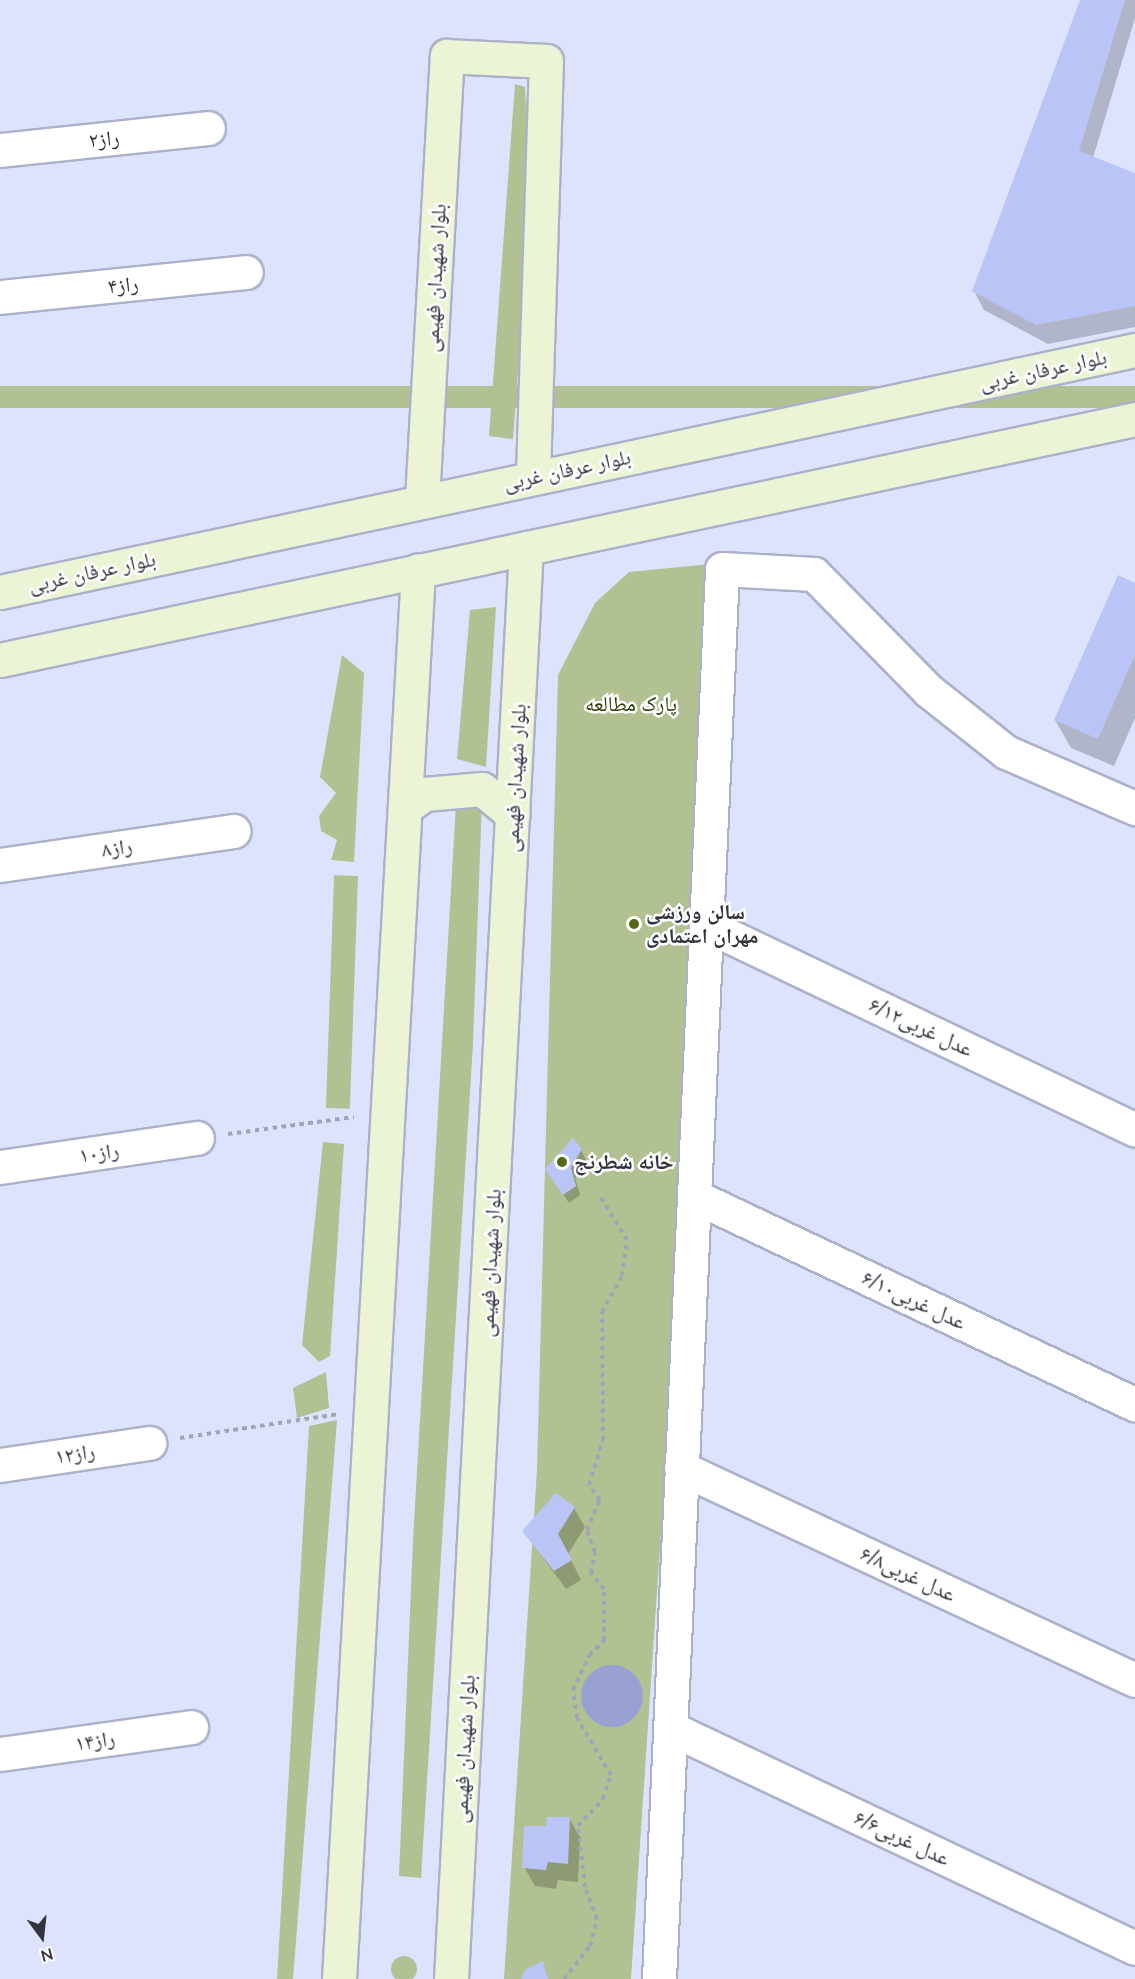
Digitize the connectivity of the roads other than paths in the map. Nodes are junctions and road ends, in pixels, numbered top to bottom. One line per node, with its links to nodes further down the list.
1 (208, 128): 2 (street, راز۲)
2 (0, 150)
3 (246, 272): 4 (street, راز۴)
4 (0, 297)
5 (1135, 350): 7 (street, بلوار عرفان غربی)
6 (1135, 418): 9 (street)
7 (533, 477): 8 (street, بلوار عرفان غربی); 8 (street, بلوار شهیدان فهیمی)
8 (422, 500): 11 (street, بلوار عرفان غربی)
9 (526, 548): 10 (street); 15 (street, بلوار شهیدان فهیمی)
10 (418, 570): 12 (street); 13 (street)
11 (0, 592)
12 (0, 660)
13 (405, 808): 15 (street); 32 (street)
14 (1135, 808): 18 (street)
15 (513, 815): 33 (street, بلوار شهیدان فهیمی)
16 (234, 831): 17 (street, راز۸)
17 (0, 865)
18 (706, 925): 19 (street, ۶/۱۲عدل غربی); 22 (street)
19 (1135, 1130)
20 (197, 1138): 21 (street, راز۱۰)
21 (0, 1167)
22 (694, 1196): 23 (street, ۶/۱۰عدل غربی); 26 (street)
23 (1135, 1404)
24 (150, 1443): 25 (street, راز۱۲)
25 (0, 1465)
26 (681, 1468): 27 (street, ۶/۸عدل غربی); 29 (street)
27 (1135, 1680)
28 (191, 1727): 30 (street, راز۱۴)
29 (670, 1728): 31 (street, ۶/۶عدل غربی); 34 (street)
30 (0, 1755)
31 (1135, 1948)
32 (339, 1979)
33 (451, 1979)
34 (659, 1979)

